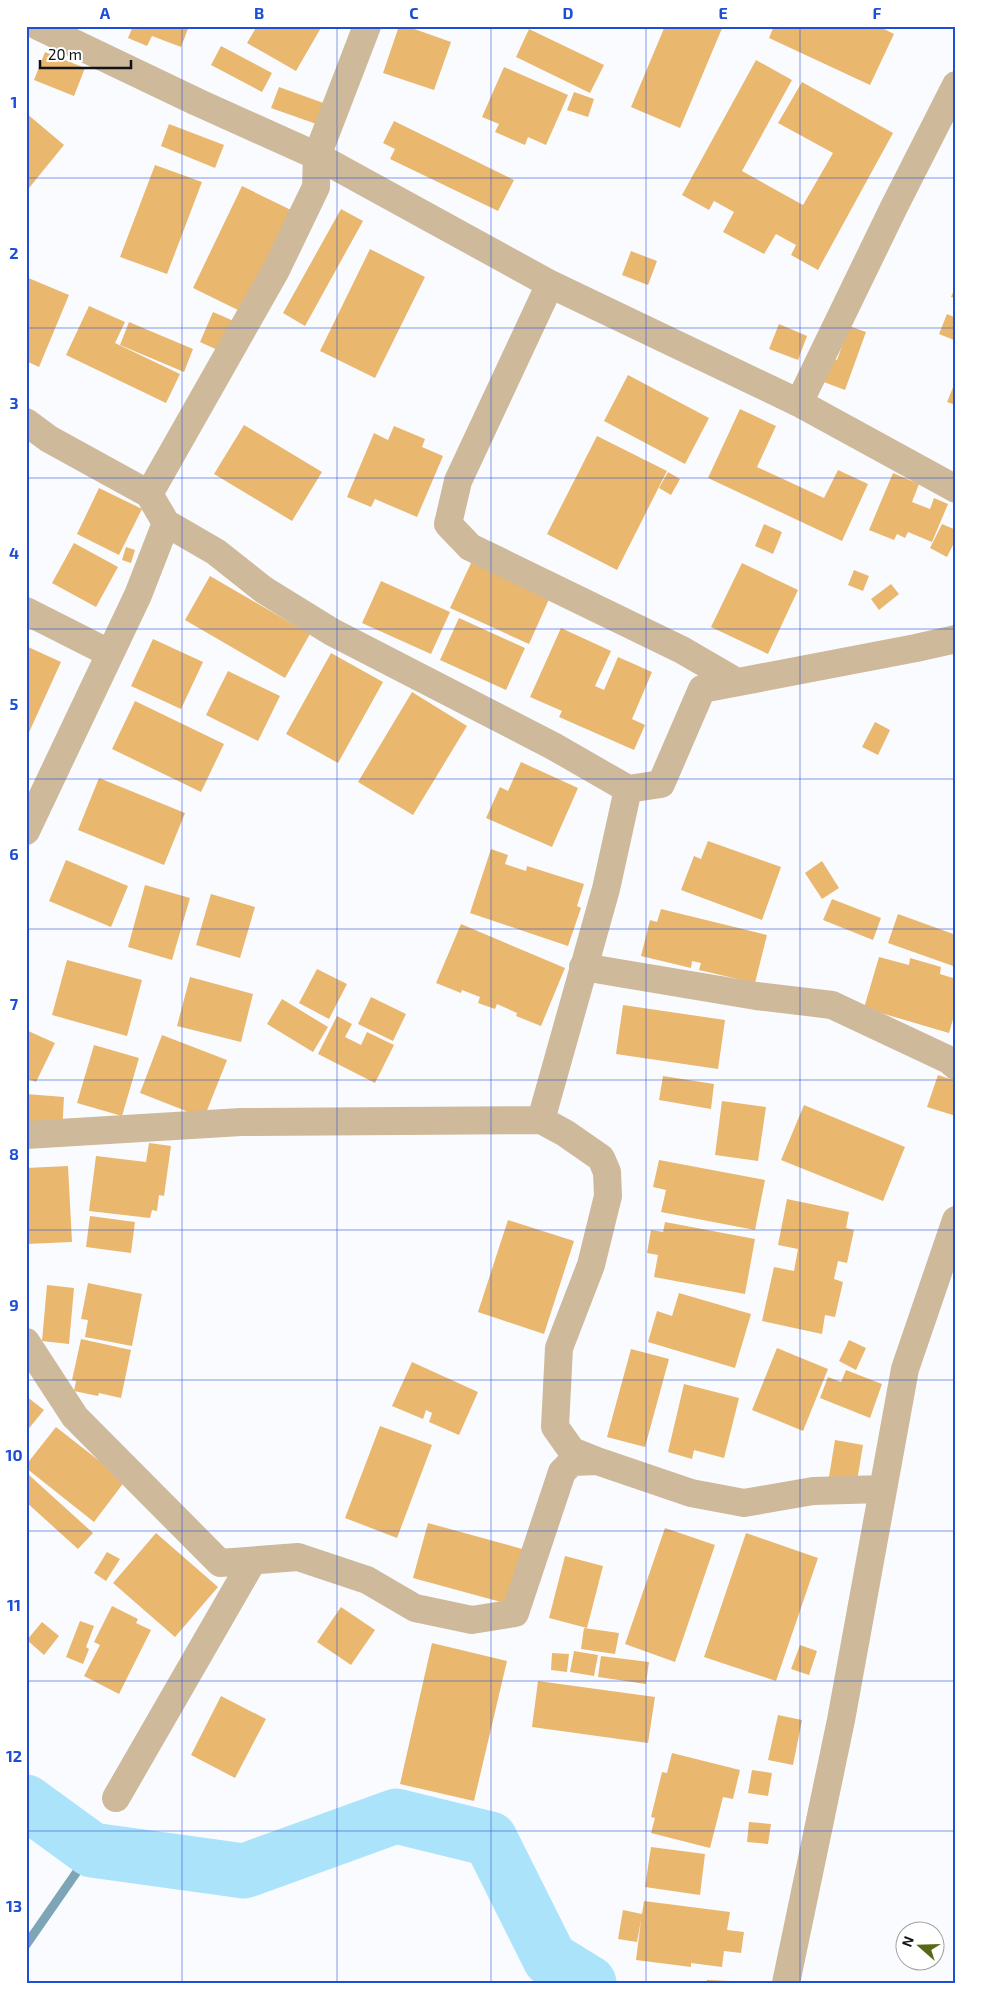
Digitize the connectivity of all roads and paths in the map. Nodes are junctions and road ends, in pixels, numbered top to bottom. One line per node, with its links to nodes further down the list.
1 (38, 26): 4 (street)
2 (367, 26): 4 (street)
3 (956, 85): 6 (street)
4 (317, 156): 5 (street); 9 (street)
5 (550, 284): 6 (street); 14 (street)
6 (799, 404): 8 (street)
7 (26, 422): 9 (street)
8 (956, 489)
9 (148, 494): 10 (street)
10 (166, 523): 13 (street); 15 (street)
11 (26, 611): 13 (street)
12 (956, 638): 14 (street)
13 (110, 653): 16 (street)
14 (736, 682): 15 (street)
15 (628, 789): 17 (street)
16 (26, 831)
17 (584, 967): 18 (street); 19 (street)
18 (956, 1066)
19 (541, 1120): 20 (street); 23 (street)
20 (26, 1135)
21 (956, 1220): 24 (street)
22 (26, 1342): 25 (street)
23 (597, 1462): 24 (street); 25 (street)
24 (883, 1489): 27 (street)
25 (252, 1562): 26 (street)
26 (116, 1798)
27 (786, 1983)

